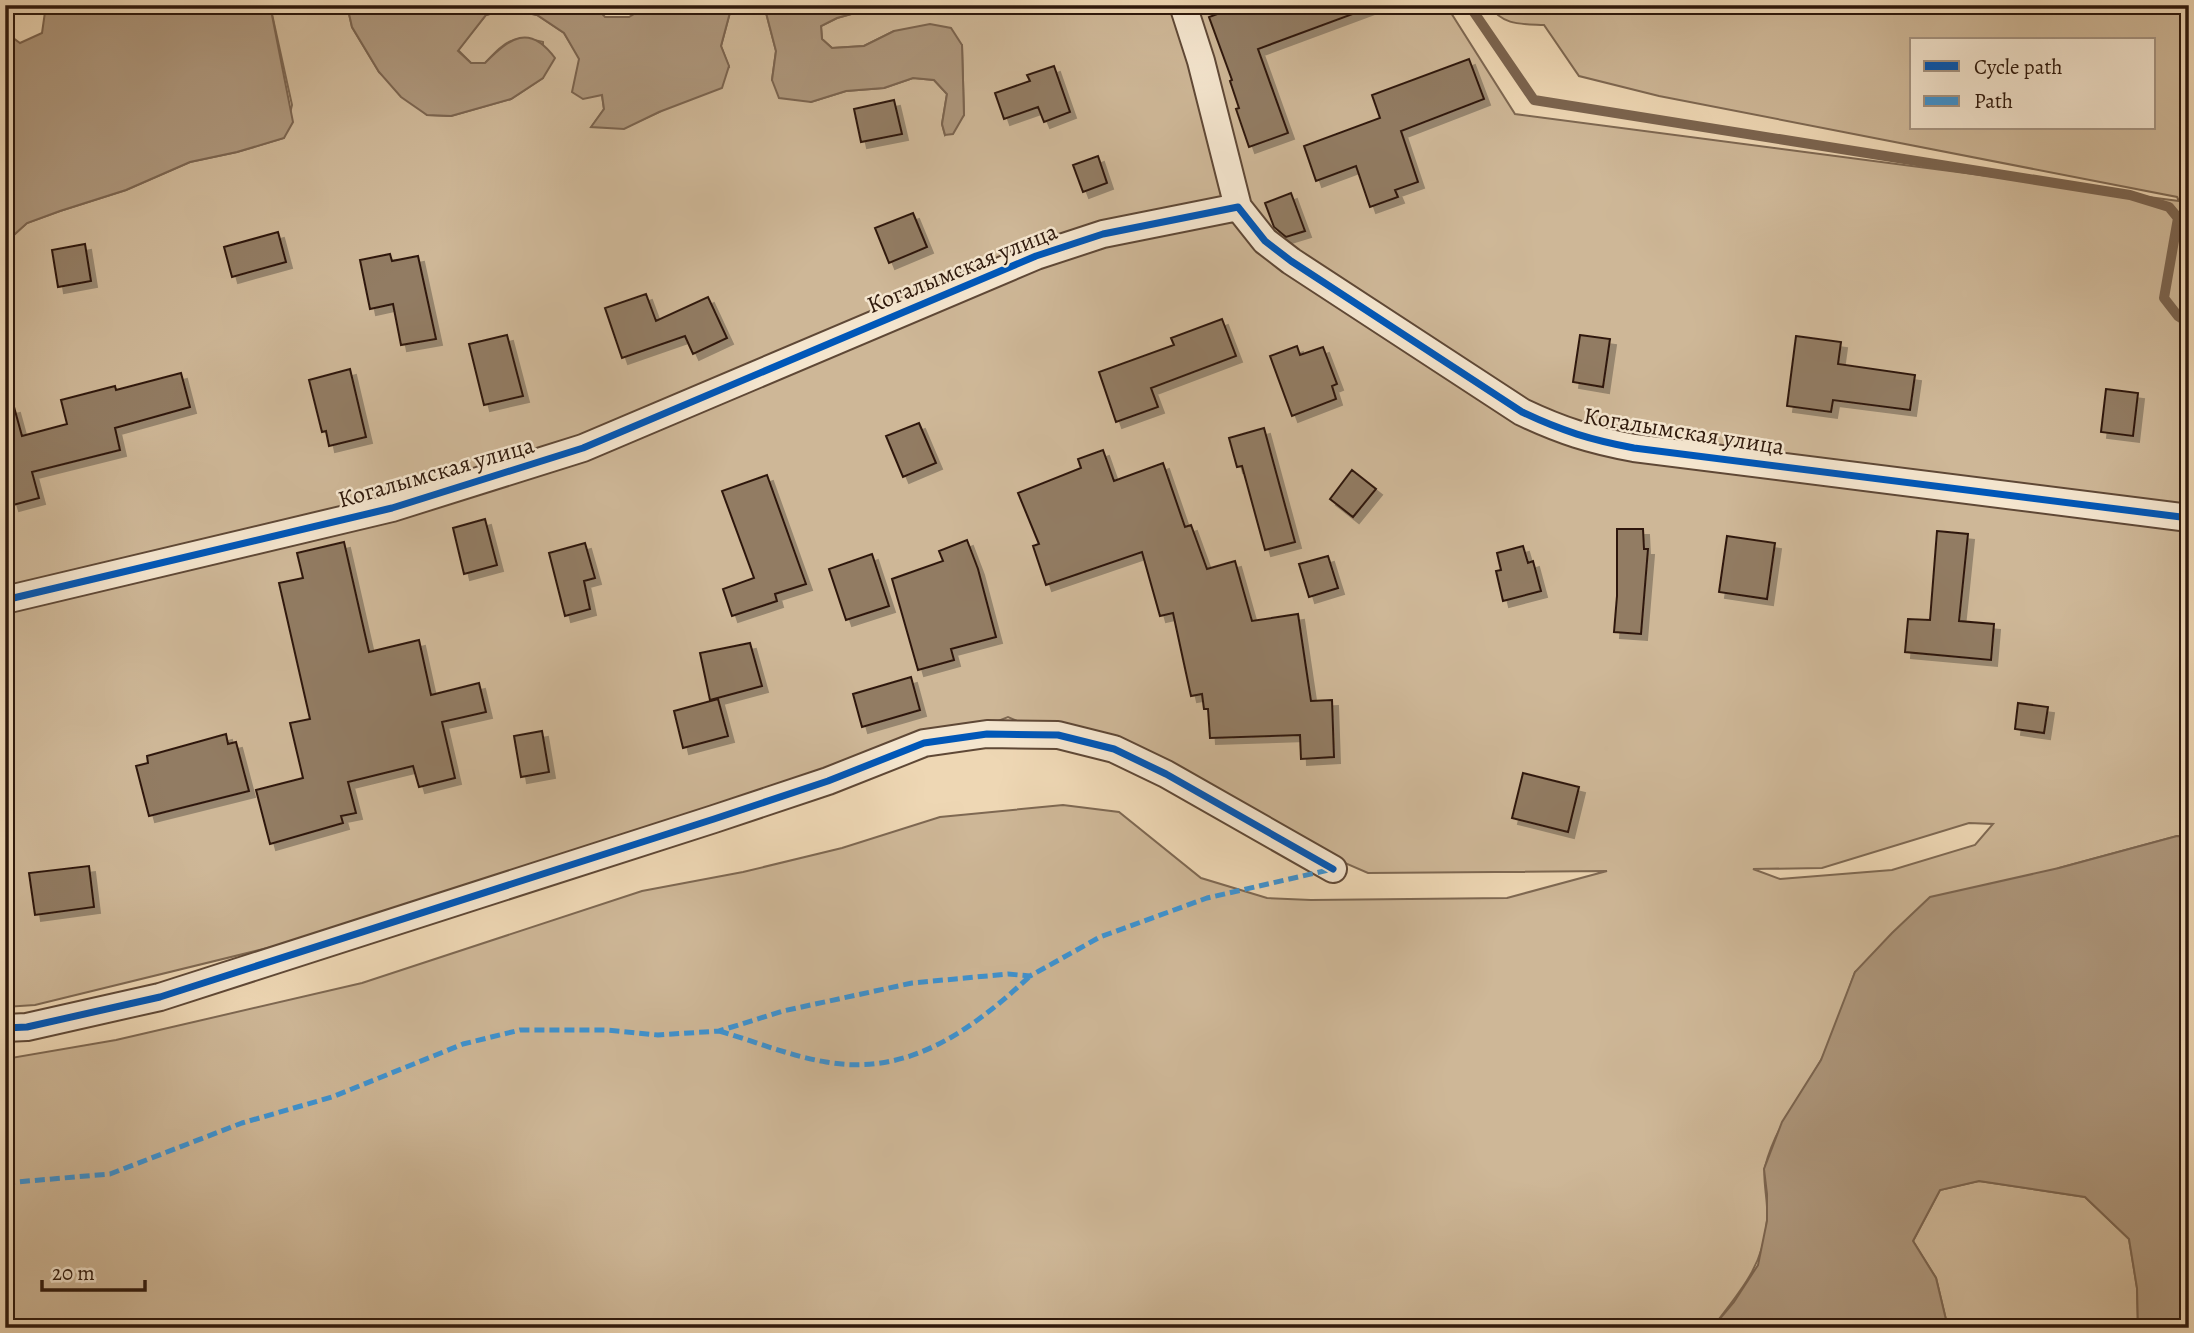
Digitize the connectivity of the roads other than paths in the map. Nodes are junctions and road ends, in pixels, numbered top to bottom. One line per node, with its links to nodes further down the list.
1 (1183, 5): 2 (street)
2 (1238, 207): 3 (street, Когалымская улица); 4 (street, Когалымская улица)
3 (2189, 518)
4 (5, 600)
5 (1333, 869): 6 (street)
6 (5, 1028)

